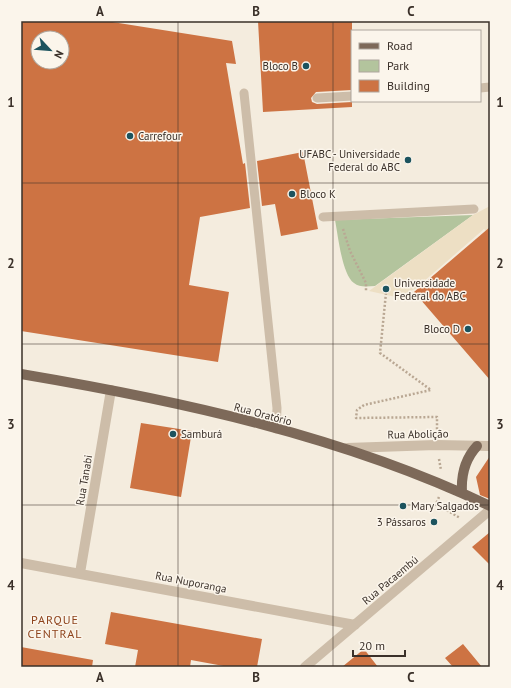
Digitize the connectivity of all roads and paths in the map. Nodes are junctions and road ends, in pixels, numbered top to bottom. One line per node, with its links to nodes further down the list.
1 (244, 92): 12 (lane)
2 (351, 96): 3 (lane)
3 (317, 98)
4 (474, 209): 5 (lane)
5 (338, 216): 6 (lane); 7 (path)
6 (323, 217)
7 (366, 292)
8 (386, 293): 11 (path)
9 (21, 374): 10 (main road, Rua Oratório)
10 (111, 390): 12 (main road, Rua Oratório); 20 (street, Rua Tanabi)
11 (357, 410)
12 (276, 429): 15 (main road, Rua Oratório)
13 (477, 446): 14 (street, Rua Abolição); 15 (street, Rua Abolição); 16 (main road)
14 (490, 446)
15 (347, 448): 16 (main road, Rua Oratório)
16 (462, 492): 17 (main road, Rua Oratório)
17 (490, 506)
18 (490, 510): 21 (street, Rua Pacaembú)
19 (21, 563): 20 (street, Rua Nuporanga)
20 (80, 573): 21 (street, Rua Nuporanga)
21 (355, 625): 22 (street, Rua Pacaembú)
22 (305, 667)

